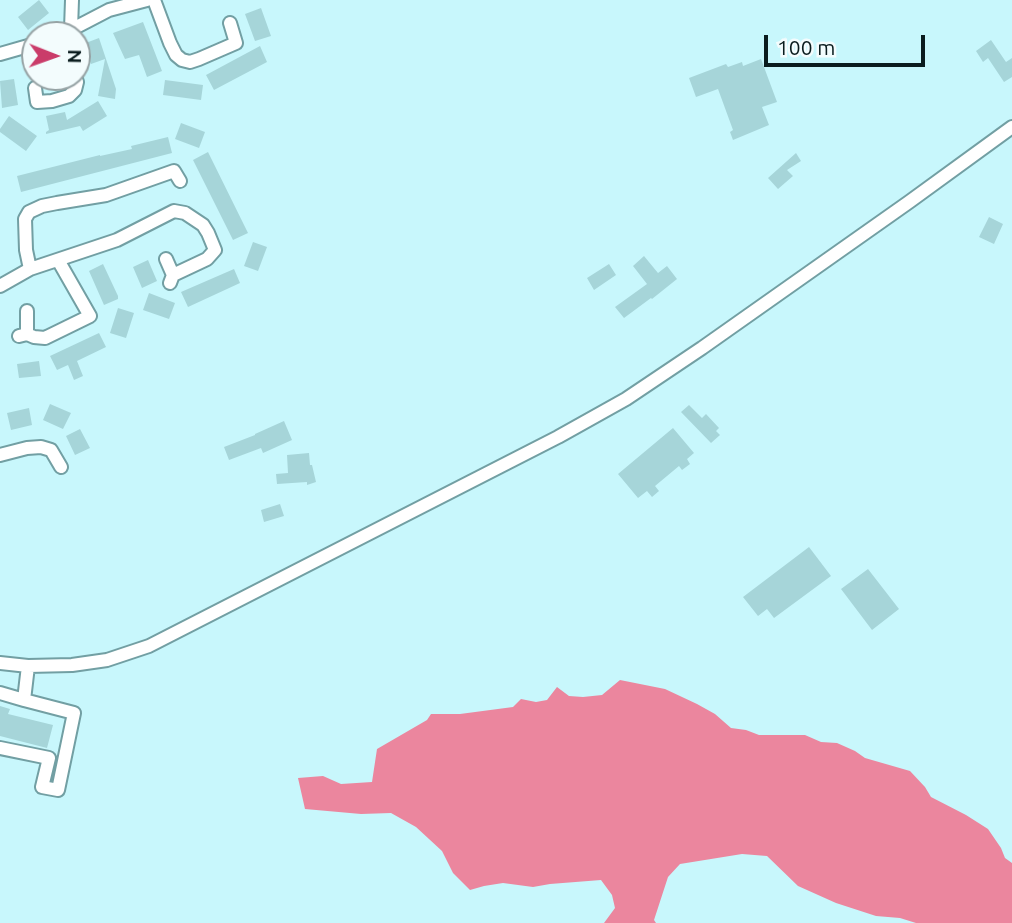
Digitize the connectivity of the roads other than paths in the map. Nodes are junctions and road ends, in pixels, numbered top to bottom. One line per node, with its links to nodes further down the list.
1 (72, 0): 4 (street)
2 (147, 0): 5 (street)
3 (154, 0): 6 (street)
4 (68, 21)
5 (88, 21)
6 (230, 23)
7 (21, 48): 8 (street)
8 (0, 54)
9 (35, 91): 10 (street)
10 (74, 91)
11 (1012, 127): 21 (street)
12 (180, 181): 15 (street)
13 (58, 260): 14 (street); 15 (street); 17 (street)
14 (166, 260)
15 (30, 269): 16 (street)
16 (0, 286)
17 (27, 311)
18 (0, 456): 19 (street)
19 (61, 467)
20 (0, 663): 21 (street)
21 (28, 666): 23 (street)
22 (0, 693): 23 (street)
23 (24, 700): 24 (street)
24 (0, 748)

